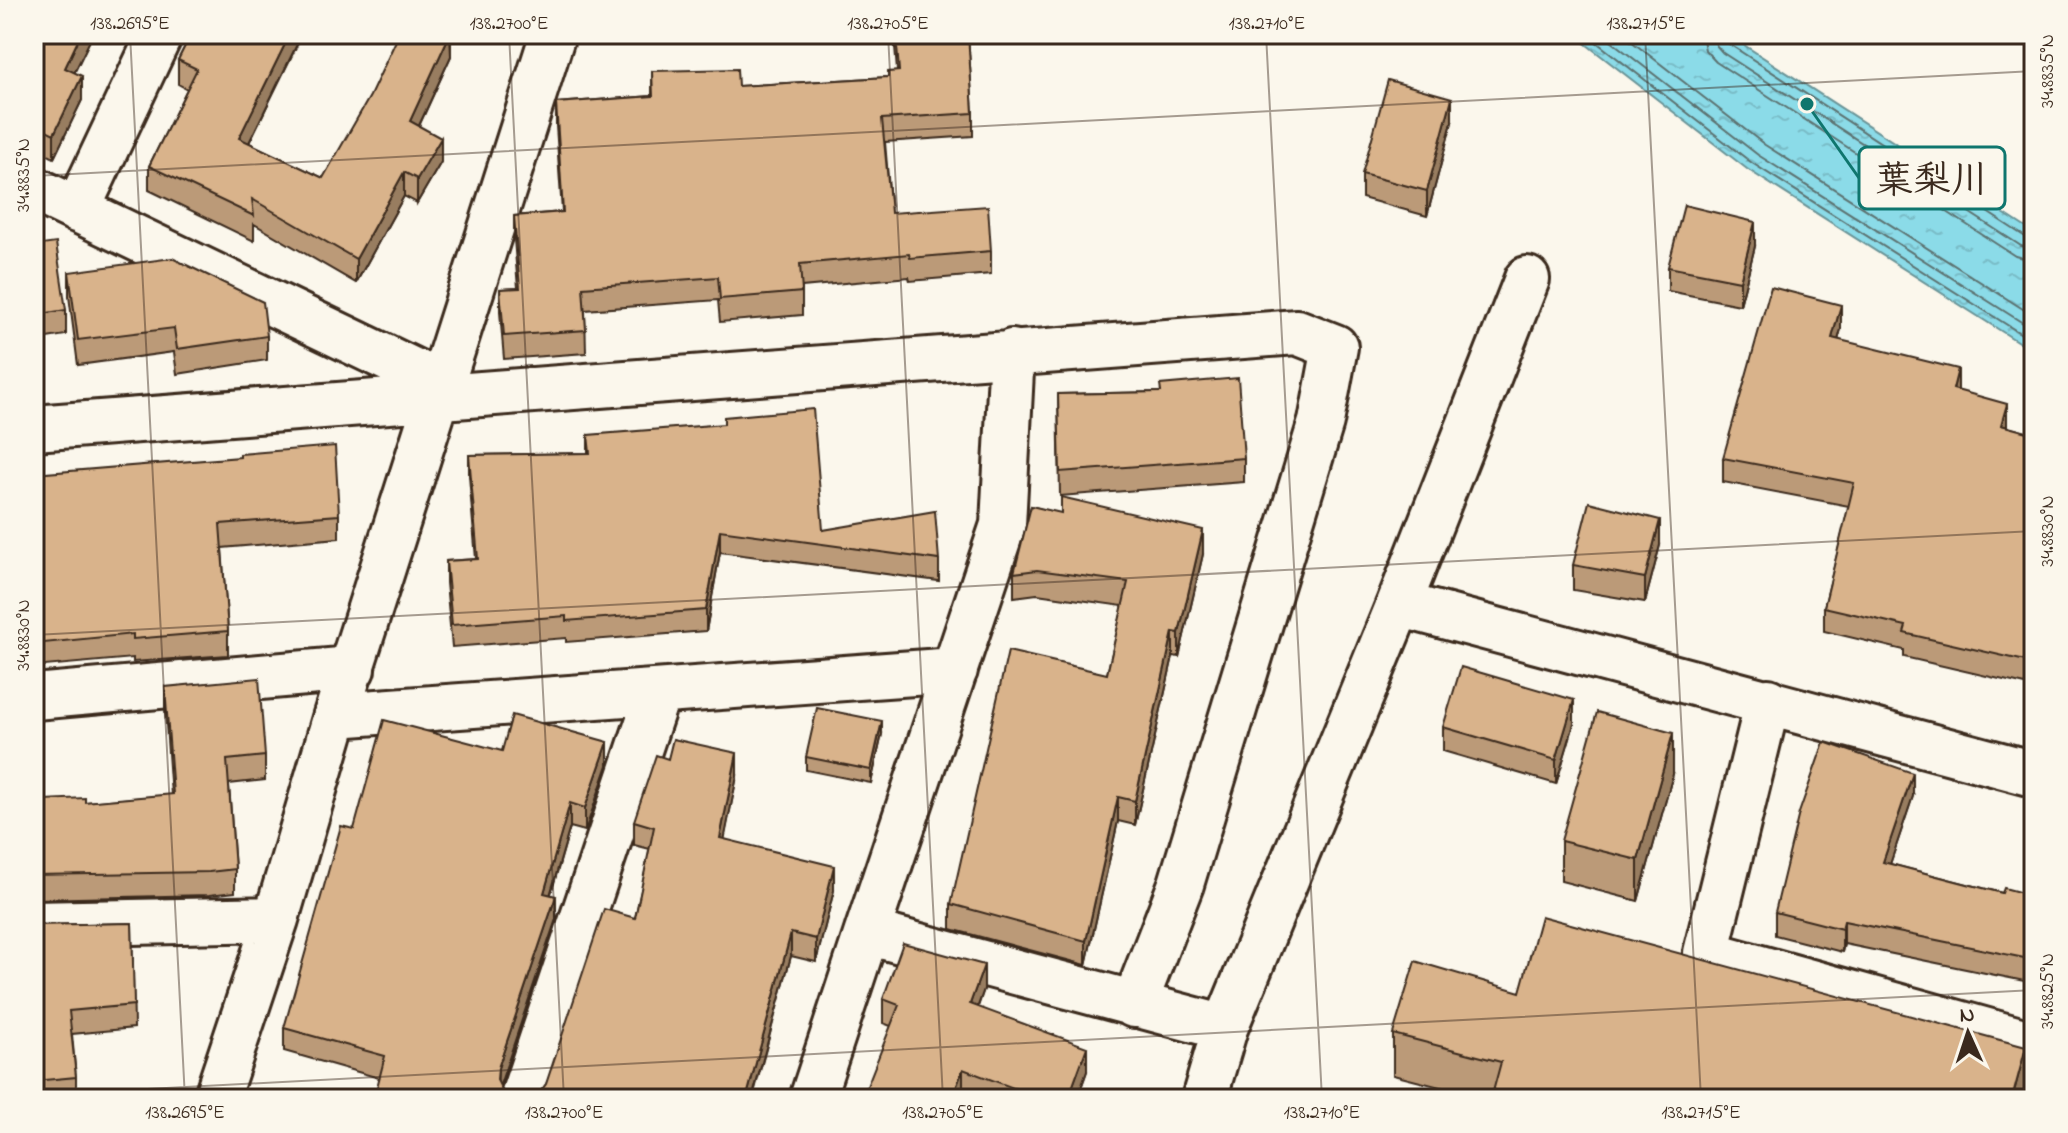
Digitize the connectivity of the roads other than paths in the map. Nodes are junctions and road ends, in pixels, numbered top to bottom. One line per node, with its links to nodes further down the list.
1 (160, 34): 4 (street)
2 (553, 34): 7 (street)
3 (34, 189): 4 (street)
4 (77, 210): 7 (street)
5 (1527, 279): 9 (street)
6 (1012, 352): 7 (street); 11 (street); 20 (street)
7 (440, 390): 8 (street); 10 (street)
8 (34, 428)
9 (1399, 604): 14 (street); 21 (street)
10 (352, 669): 13 (street); 15 (street)
11 (955, 670): 12 (street); 19 (street)
12 (658, 693): 15 (street); 24 (street)
13 (34, 697)
14 (1768, 701): 16 (street); 22 (street)
15 (336, 715): 17 (street)
16 (2034, 774)
17 (276, 919): 18 (street); 23 (street)
18 (34, 924)
19 (867, 932): 20 (street); 25 (street)
20 (1134, 1005): 21 (street)
21 (1225, 1028): 26 (street)
22 (2034, 1044)
23 (216, 1099)
24 (522, 1099)
25 (812, 1099)
26 (1204, 1099)

